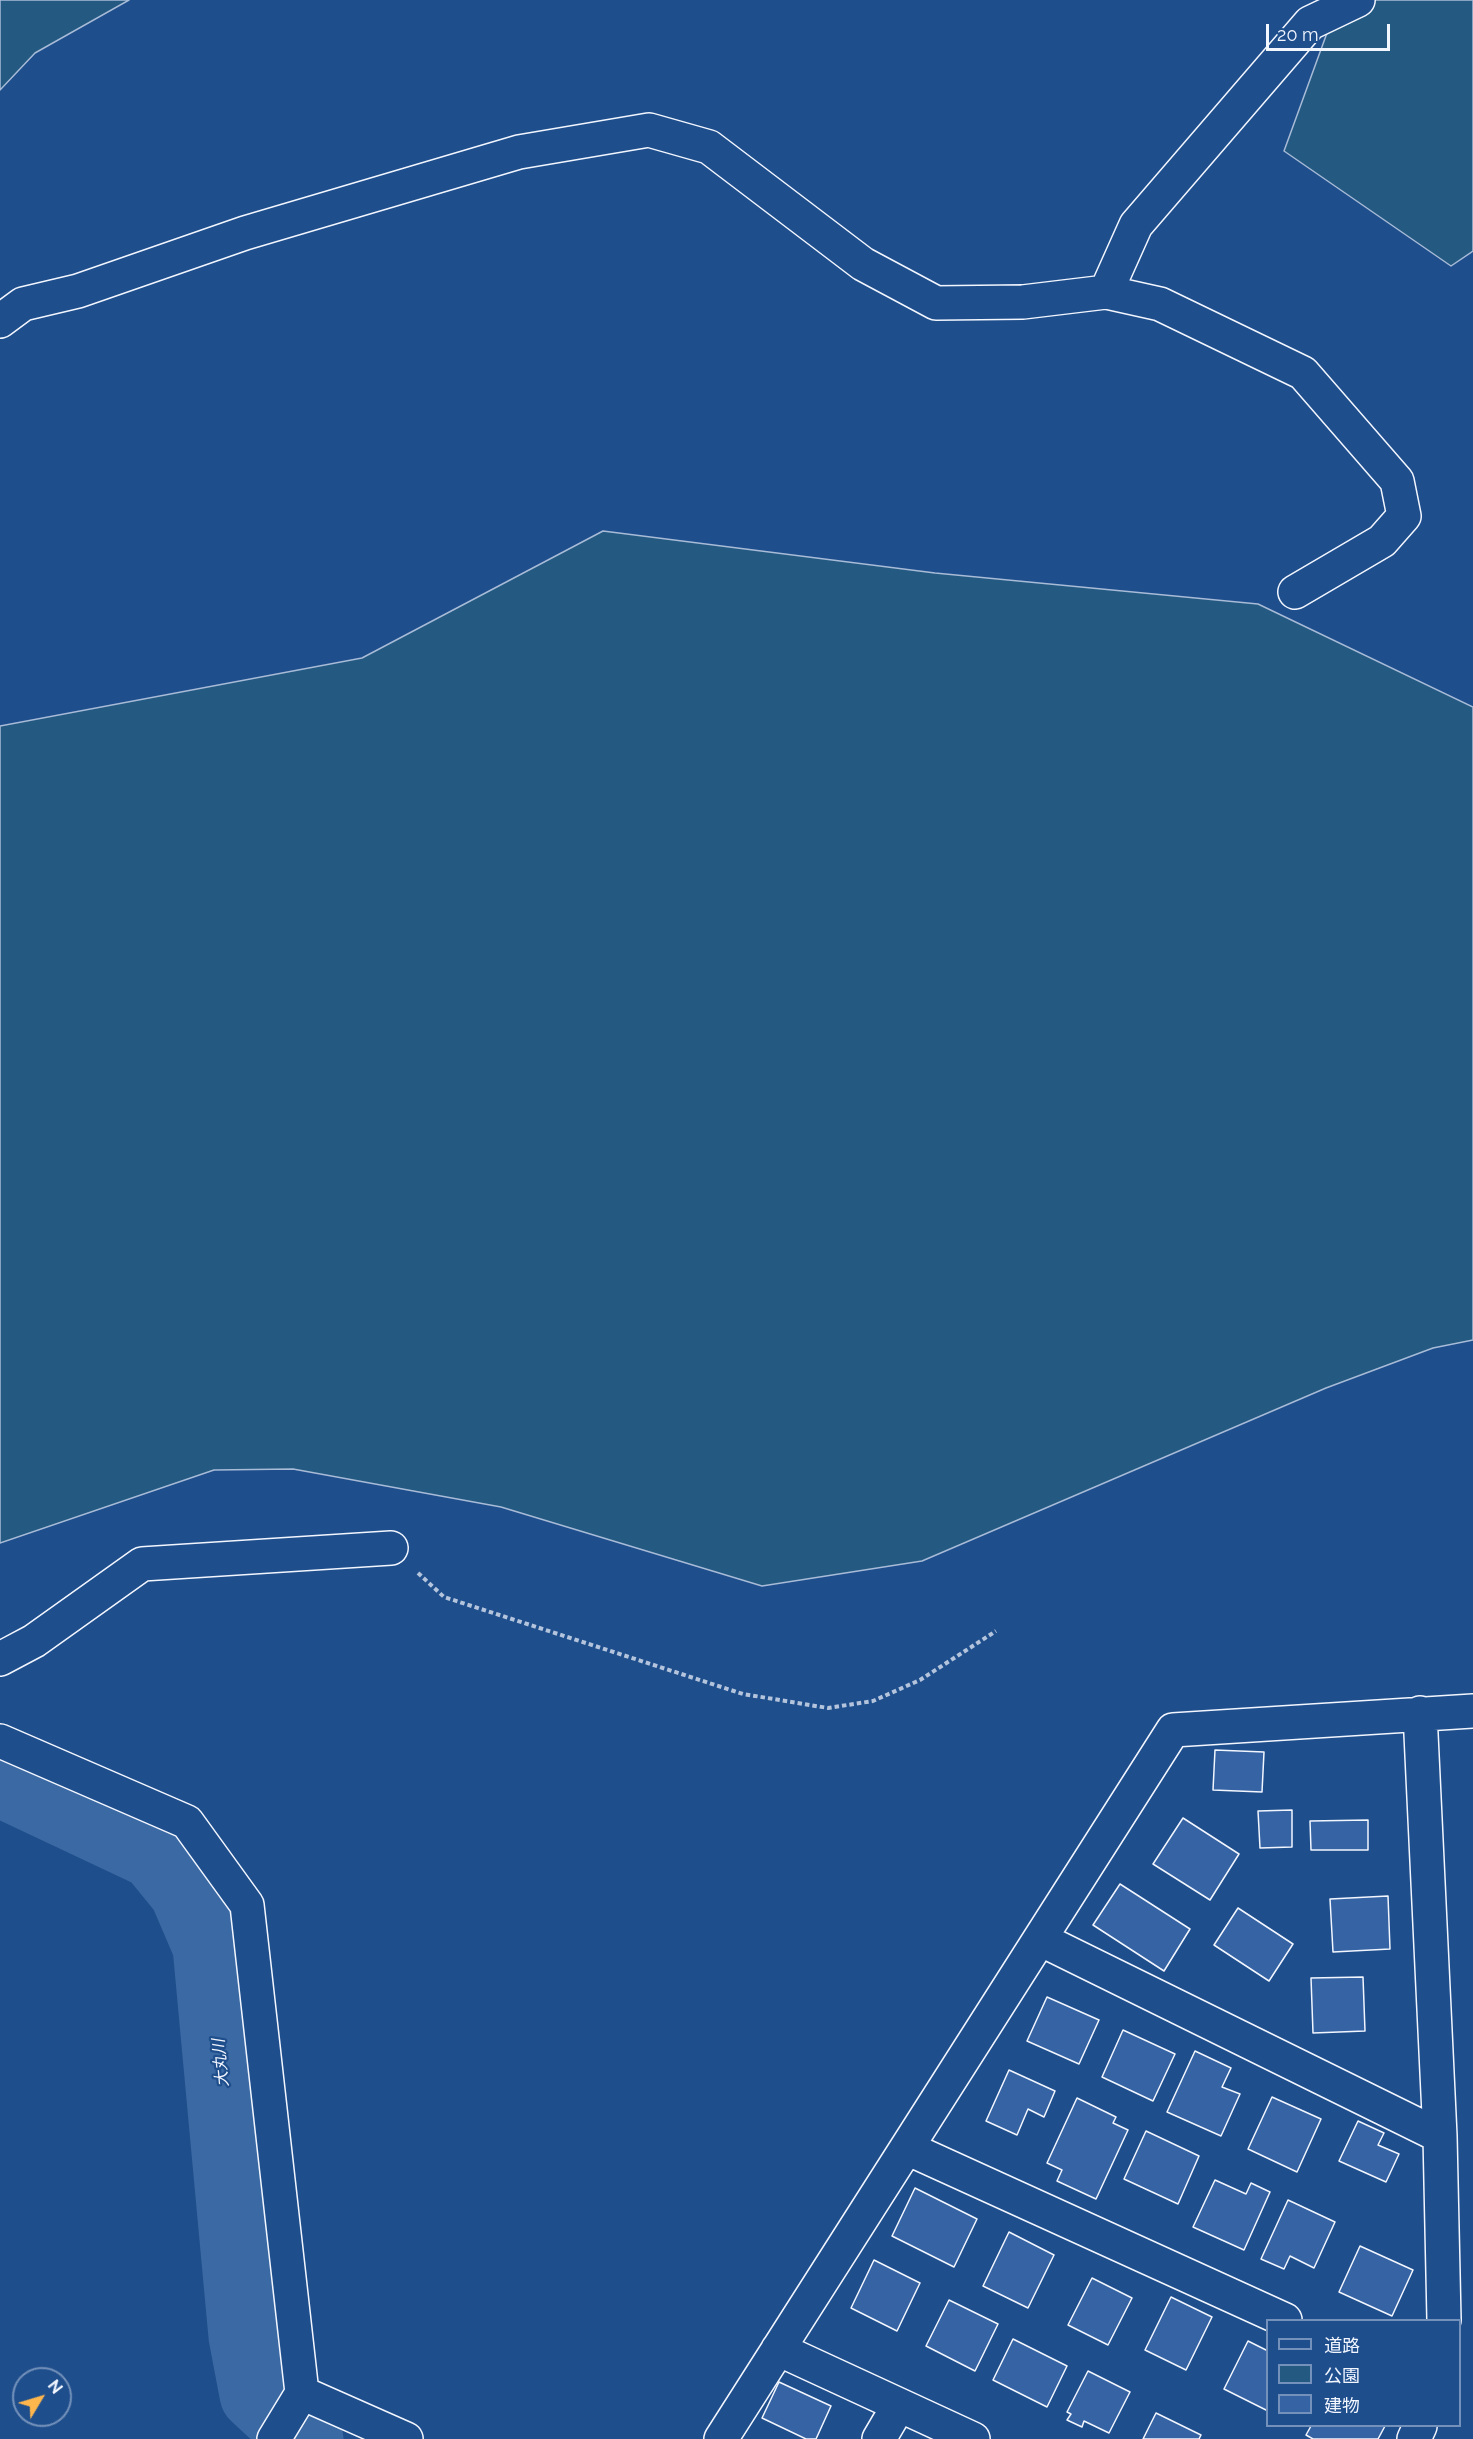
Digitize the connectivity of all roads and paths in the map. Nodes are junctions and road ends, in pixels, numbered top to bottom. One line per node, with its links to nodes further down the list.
1 (1358, 0): 2 (street)
2 (1107, 292): 3 (street); 4 (street)
3 (0, 321)
4 (1295, 592)
5 (390, 1548): 6 (path); 7 (street)
6 (996, 1630)
7 (0, 1659)
8 (1473, 1711): 9 (street)
9 (1420, 1713): 11 (street); 12 (street)
10 (0, 1741): 18 (street)
11 (1040, 1939): 12 (street); 13 (street)
12 (1440, 2136): 15 (street)
13 (907, 2148): 14 (street); 16 (street)
14 (1283, 2319)
15 (1444, 2319)
16 (778, 2349): 17 (street); 20 (street)
17 (899, 2405): 21 (street); 22 (street)
18 (288, 2415): 19 (street)
19 (406, 2439)
20 (721, 2439)
21 (879, 2439)
22 (973, 2439)

